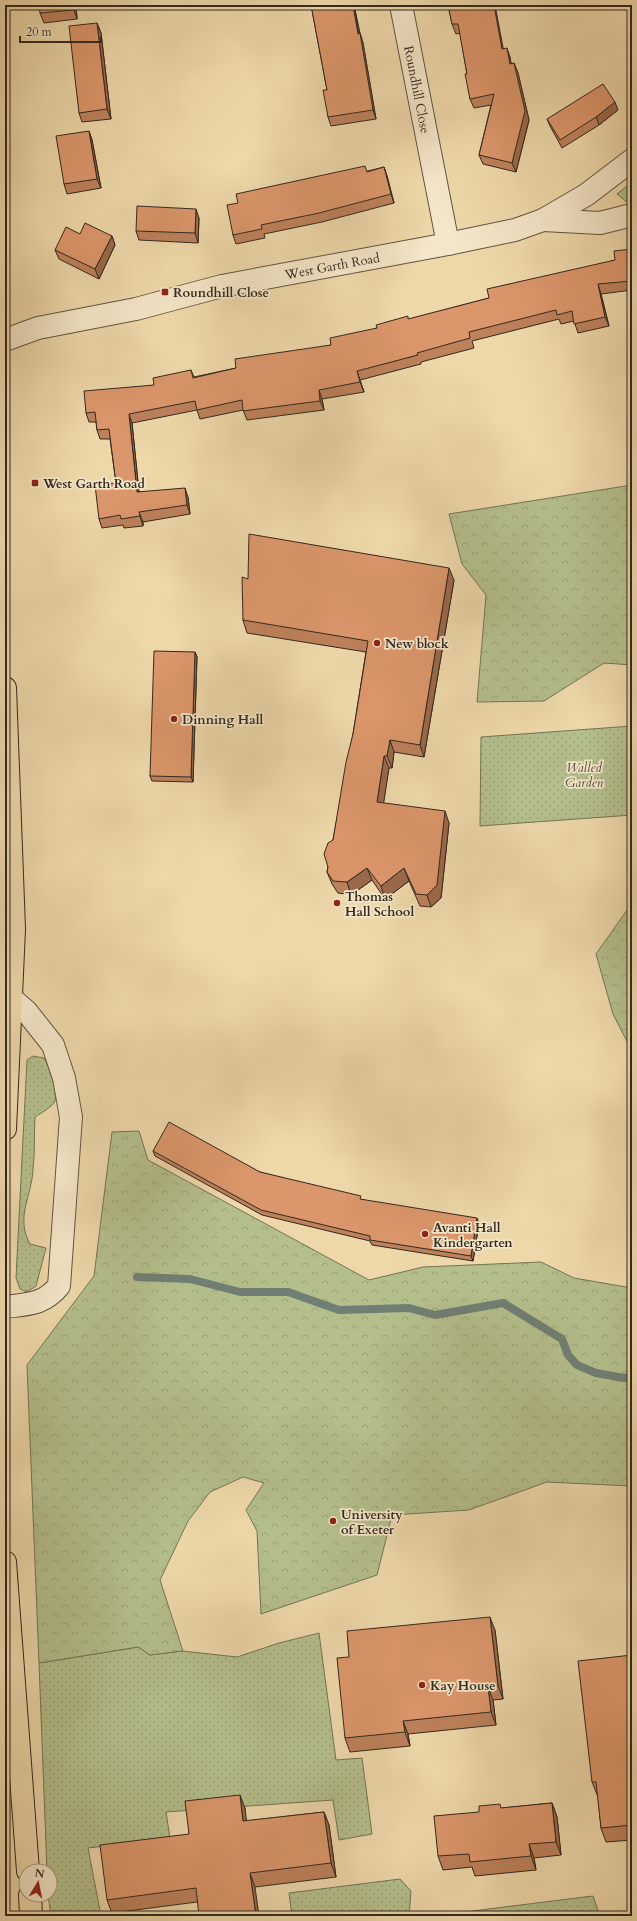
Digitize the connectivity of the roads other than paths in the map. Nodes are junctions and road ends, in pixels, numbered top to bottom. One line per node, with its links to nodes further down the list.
1 (401, 5): 5 (street, Roundhill Close)
2 (632, 160): 4 (street, West Garth Road)
3 (632, 215): 4 (street, West Garth Road)
4 (543, 220): 5 (street, West Garth Road)
5 (448, 244): 6 (street, West Garth Road)
6 (5, 340)
7 (5, 688): 8 (highway)
8 (11, 998): 9 (highway); 10 (street)
9 (5, 1128)
10 (5, 1307)
11 (5, 1562): 12 (highway)
12 (27, 1863)
13 (31, 1903): 14 (highway)
14 (32, 1916)

